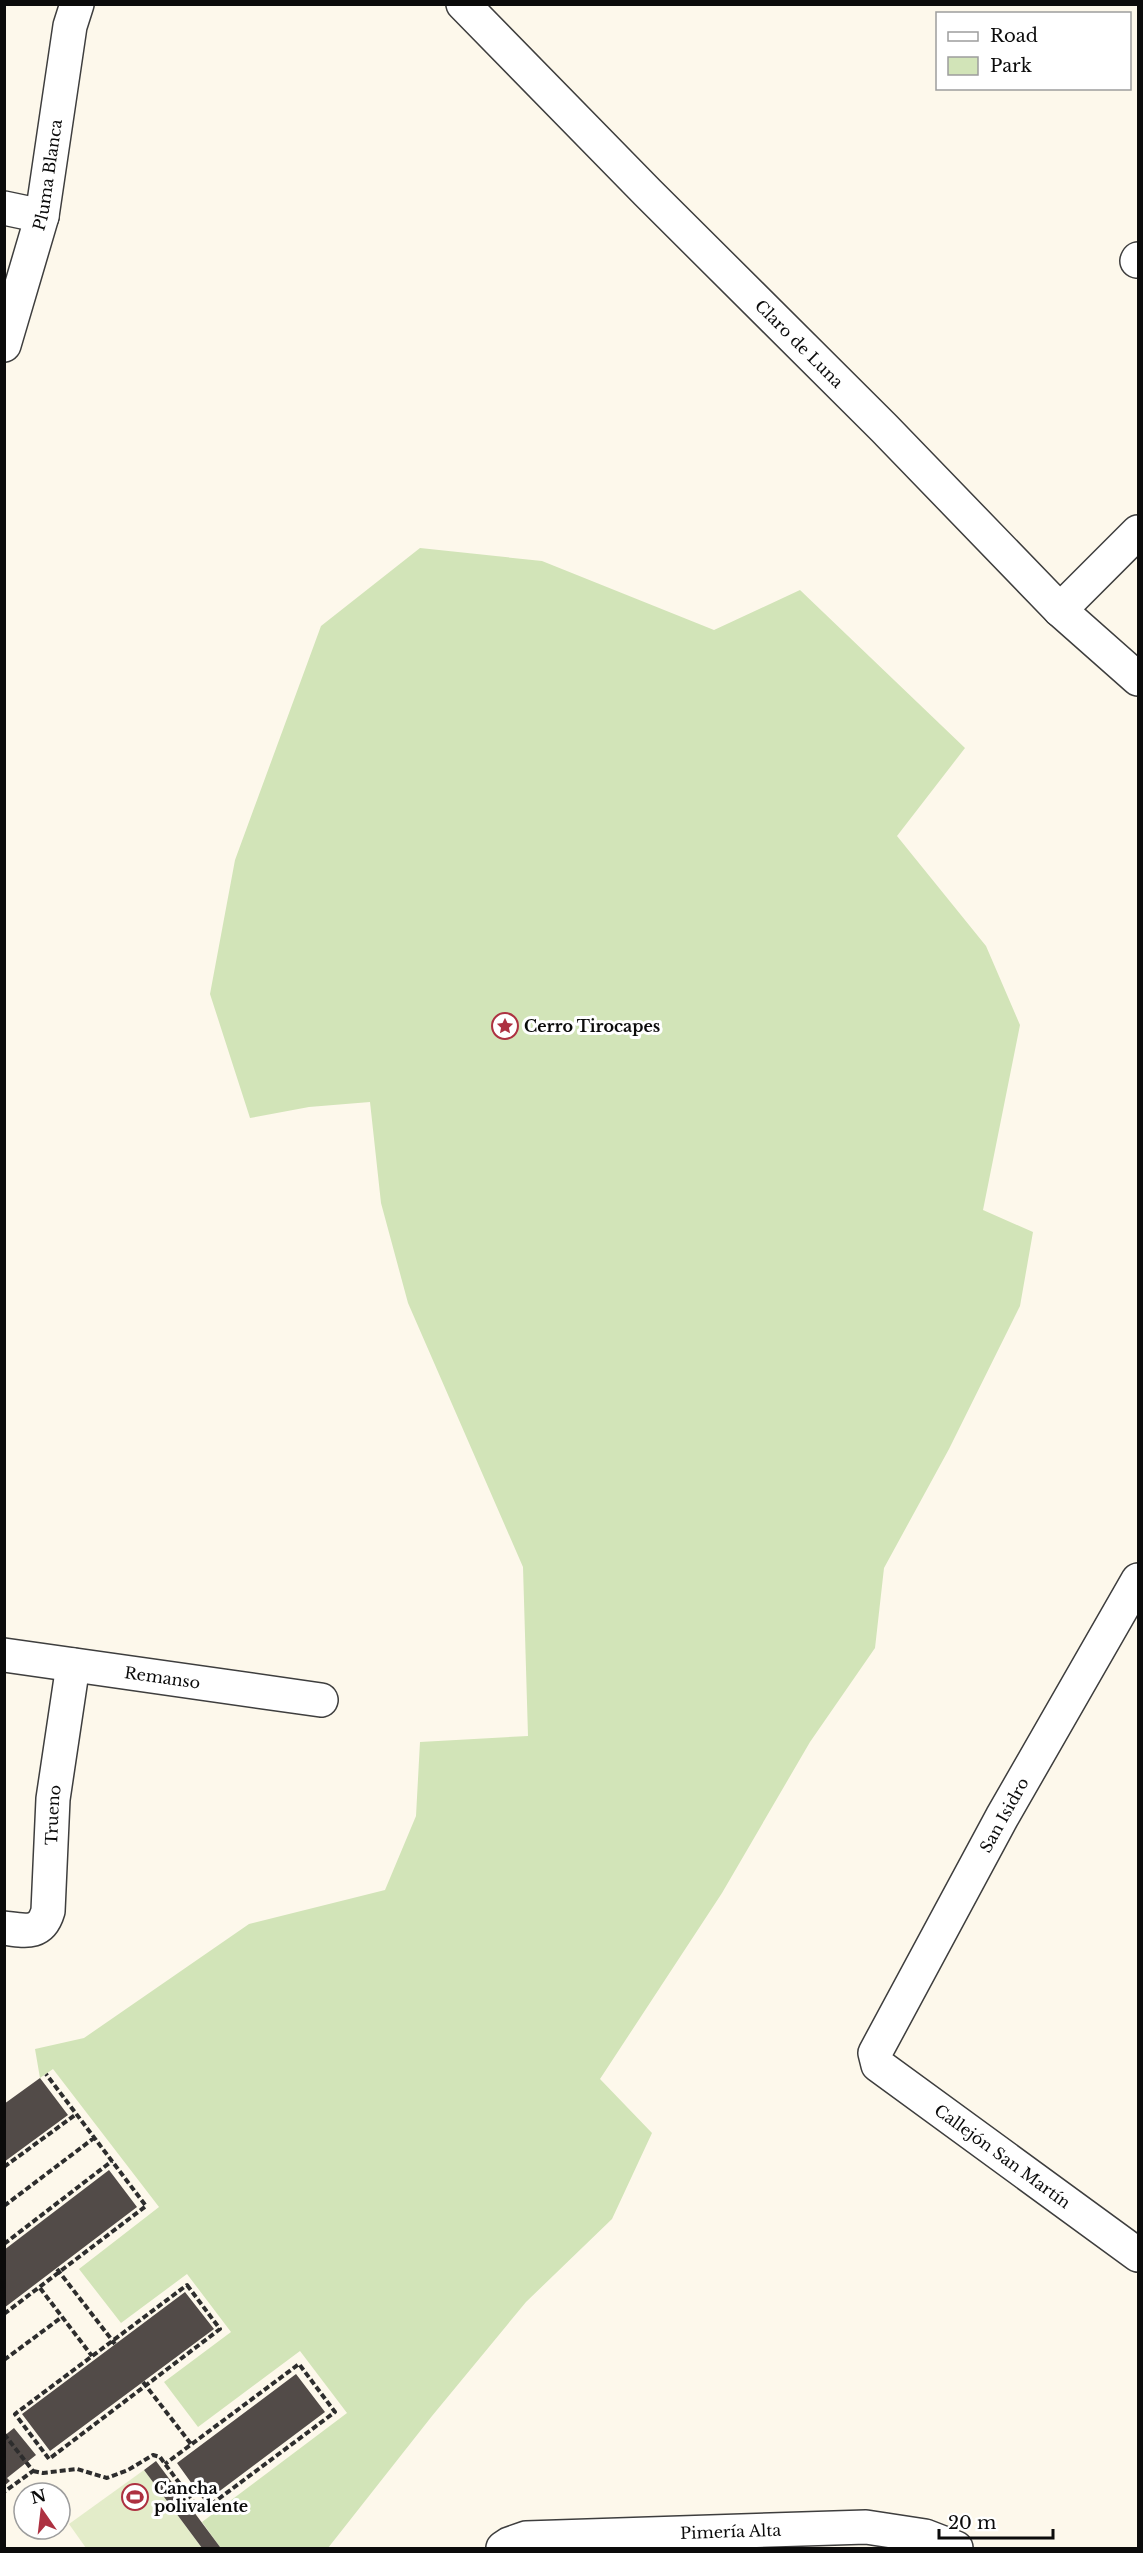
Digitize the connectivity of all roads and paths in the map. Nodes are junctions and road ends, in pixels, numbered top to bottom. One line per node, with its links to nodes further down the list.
1 (77, 4): 4 (street, Pluma Blanca)
2 (464, 4): 7 (street, Claro de Luna)
3 (4, 208): 4 (street)
4 (42, 216): 5 (street, Pluma Blanca)
5 (4, 345)
6 (1138, 532): 7 (street)
7 (1060, 610): 8 (street, Claro de Luna)
8 (1138, 678)
9 (1138, 1580): 14 (street, San Isidro)
10 (4, 1655): 11 (street, Remanso)
11 (73, 1665): 12 (street, Remanso); 13 (street, Trueno)
12 (321, 1700)
13 (4, 1928)
14 (875, 2053): 22 (street, Callejón San Martín)
15 (46, 2074): 16 (path)
16 (75, 2115): 17 (path); 19 (path)
17 (94, 2138): 18 (path); 20 (path)
18 (112, 2161): 21 (path); 23 (path)
19 (4, 2167)
20 (4, 2206)
21 (5, 2242)
22 (1138, 2254)
23 (58, 2271): 24 (path); 27 (path)
24 (40, 2288): 25 (path); 26 (path)
25 (4, 2314)
26 (62, 2317): 28 (path); 29 (path)
27 (114, 2343): 28 (path); 30 (path)
28 (93, 2356): 30 (path)
29 (4, 2360)
30 (144, 2383): 32 (path)
31 (4, 2434): 34 (path)
32 (191, 2444): 33 (path); 33 (path)
33 (165, 2464): 34 (path)
34 (33, 2470): 35 (path)
35 (4, 2492)
36 (857, 2538): 37 (street, Pimería Alta); 38 (street, Pimería Alta)
37 (503, 2548)
38 (956, 2548)

